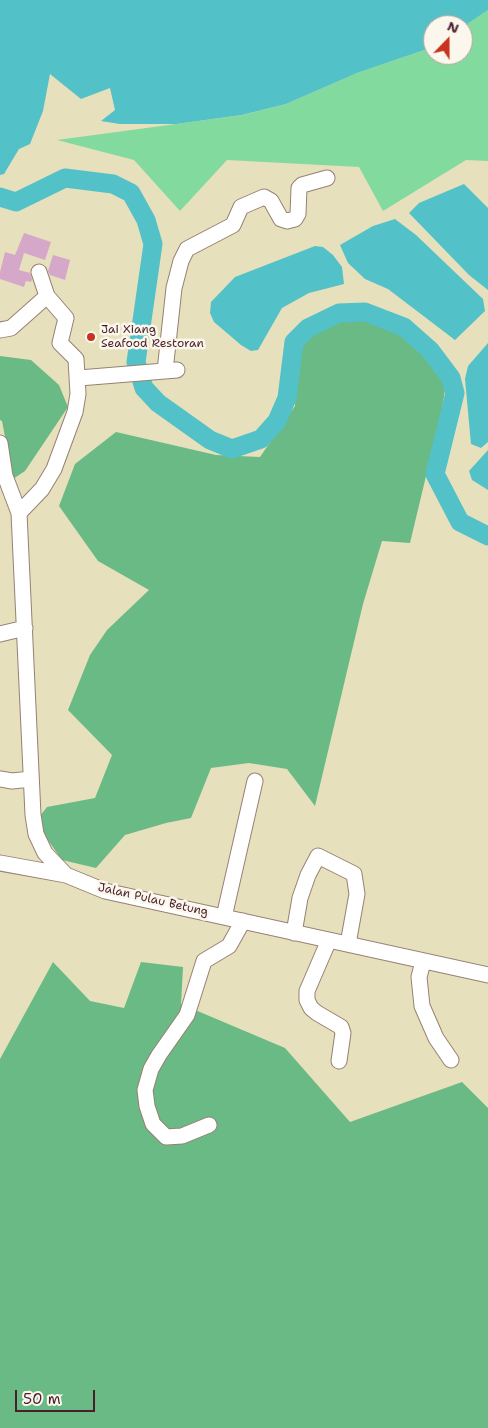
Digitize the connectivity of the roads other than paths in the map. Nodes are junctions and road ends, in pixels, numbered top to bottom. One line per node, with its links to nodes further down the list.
1 (327, 178): 5 (street)
2 (39, 272): 3 (street)
3 (47, 296): 4 (street); 5 (street)
4 (0, 330)
5 (79, 378): 7 (street)
6 (0, 443): 7 (street, Jalan Pulau Betung)
7 (19, 513): 8 (street, Jalan Pulau Betung)
8 (25, 628): 9 (street); 11 (street, Jalan Pulau Betung)
9 (0, 634)
10 (0, 779): 11 (street)
11 (31, 779): 14 (street, Jalan Pulau Betung)
12 (255, 781): 15 (street)
13 (0, 863): 14 (street)
14 (66, 875): 15 (street, Jalan Pulau Betung)
15 (224, 916): 16 (street, Jalan Pulau Betung)
16 (243, 921): 17 (street, Jalan Pulau Betung); 24 (street)
17 (294, 933): 18 (street, Jalan Pulau Betung); 19 (street)
18 (329, 940): 19 (street, Jalan Pulau Betung); 23 (street)
19 (348, 944): 20 (street, Jalan Pulau Betung)
20 (423, 962): 21 (street, Jalan Pulau Betung); 22 (street)
21 (488, 976)
22 (451, 1060)
23 (339, 1061)
24 (209, 1125)

